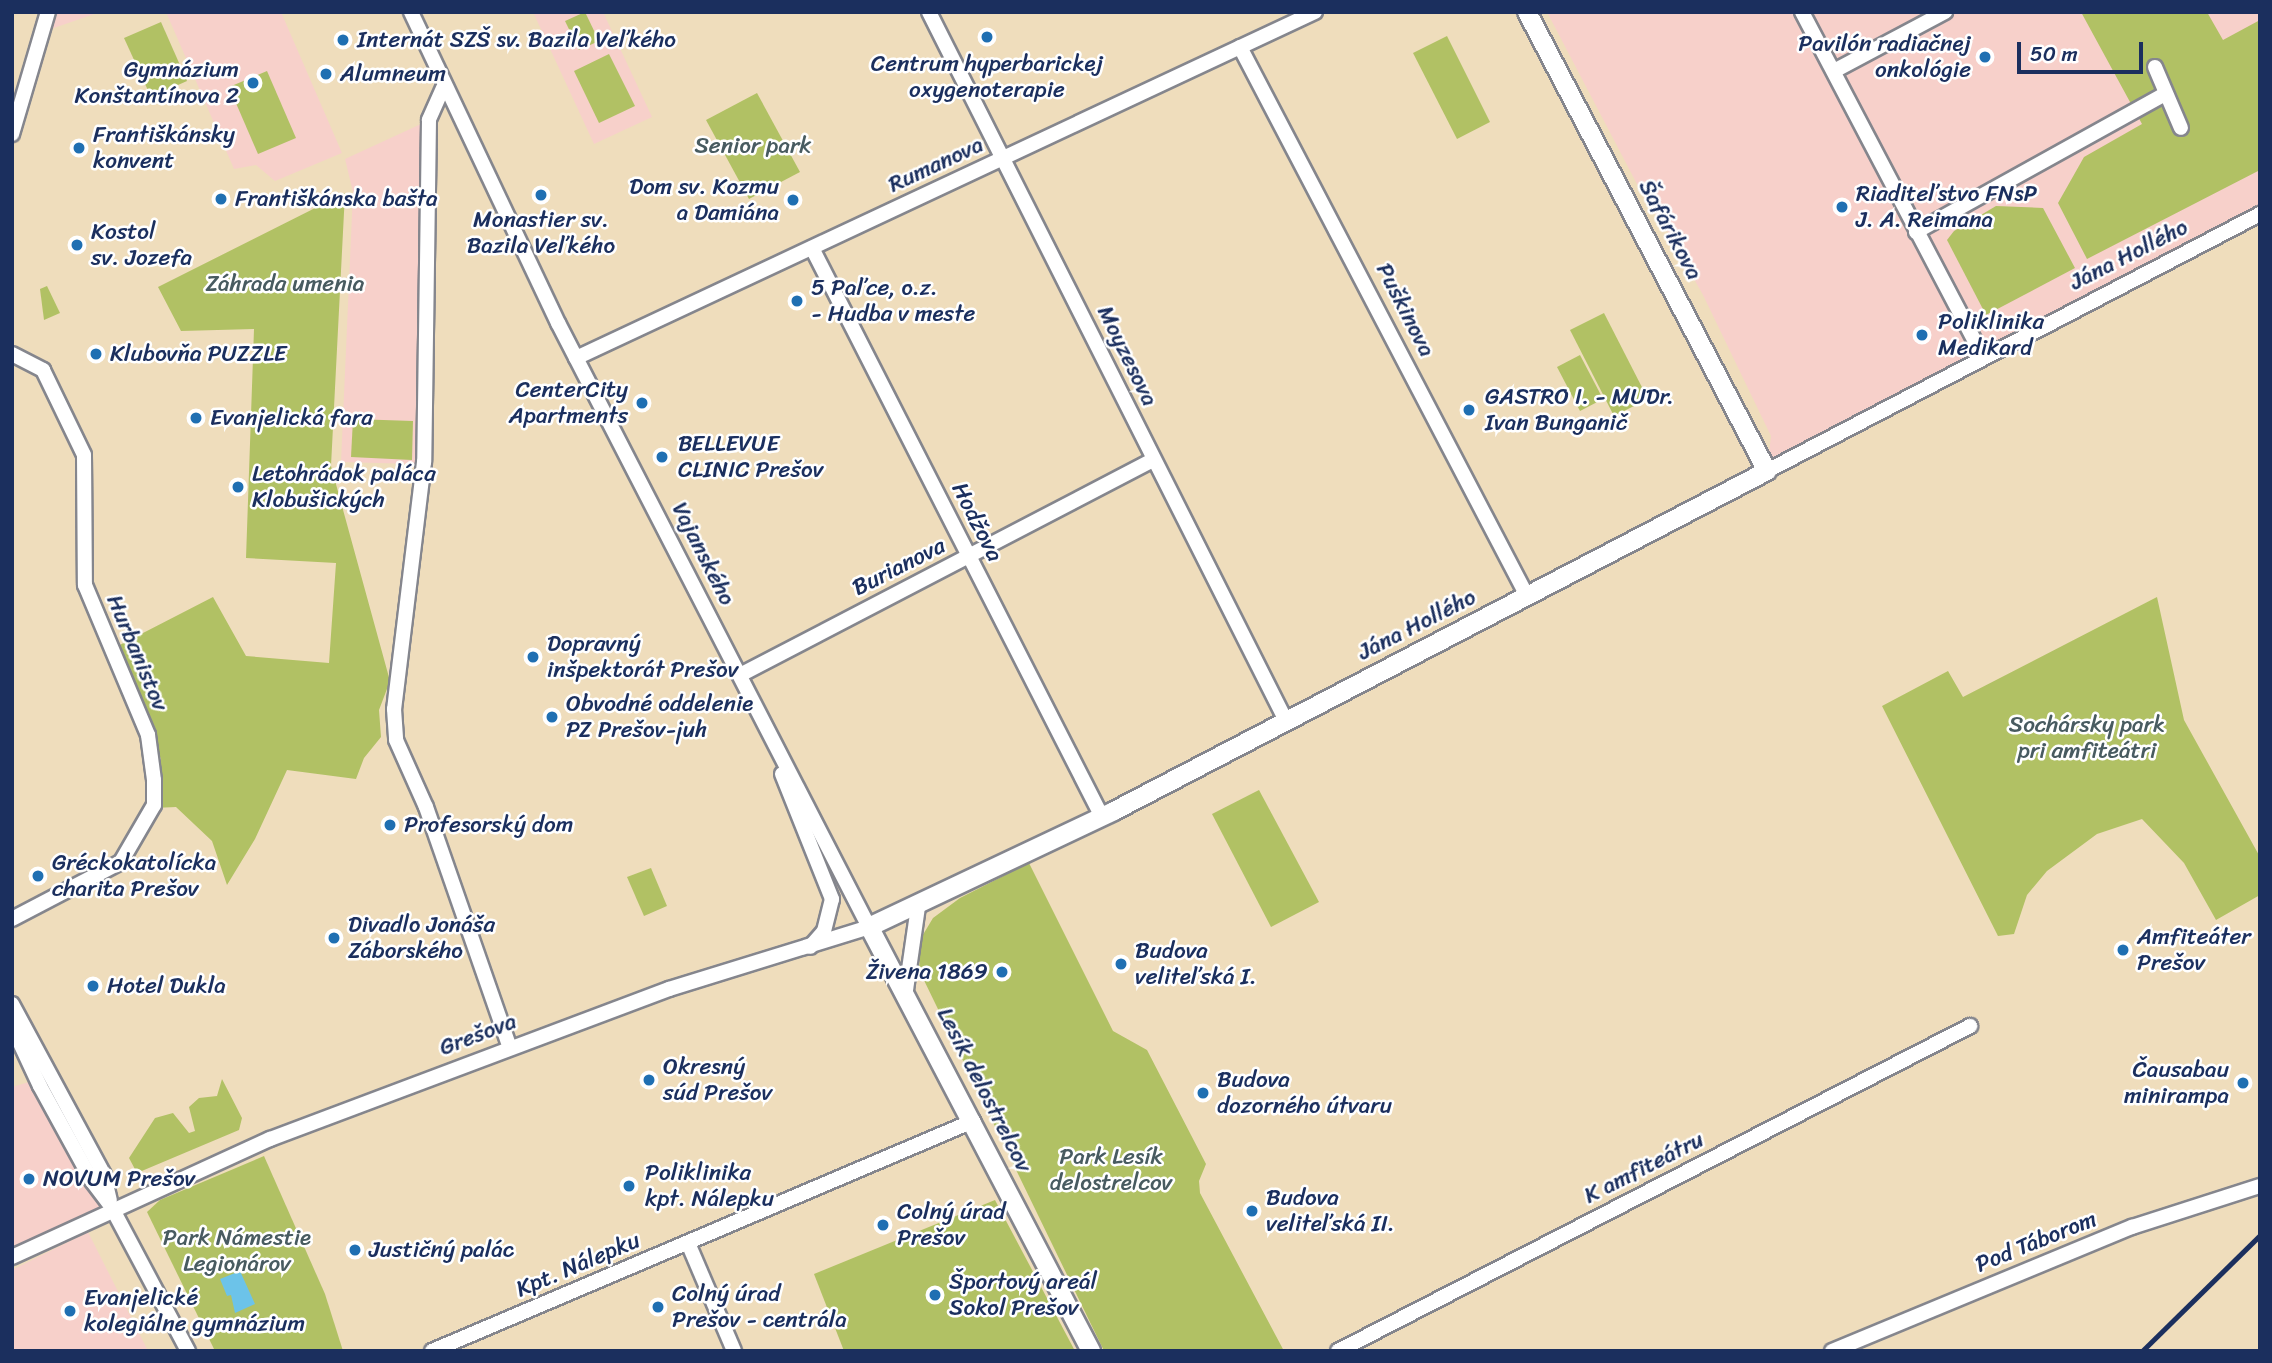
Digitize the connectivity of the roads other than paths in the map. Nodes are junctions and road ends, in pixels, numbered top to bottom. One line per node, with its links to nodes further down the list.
1 (48, 12): 14 (street)
2 (411, 12): 11 (street, Vajanského)
3 (929, 12): 15 (street, Moyzesova)
4 (1315, 12): 8 (street, Rumanova)
5 (1527, 12): 23 (street, Šafárikova)
6 (1801, 12): 10 (street)
7 (1945, 12): 10 (street)
8 (1240, 47): 15 (street, Rumanova); 25 (street, Puškinova)
9 (2155, 67): 12 (street)
10 (1834, 71): 17 (street)
11 (443, 88): 21 (street, Vajanského); 38 (street, Grešova)
12 (2165, 94): 13 (street); 17 (street)
13 (2181, 128)
14 (12, 134)
15 (1003, 158): 18 (street, Rumanova); 22 (street, Moyzesova)
16 (2260, 214): 20 (street, Jána Hollého)
17 (1916, 232): 20 (street)
18 (812, 248): 21 (street, Rumanova); 24 (street, Hodžova)
19 (14, 355): 31 (street, Hurbanistov)
20 (1983, 357): 23 (street, Jána Hollého)
21 (576, 358): 26 (street, Vajanského)
22 (1153, 460): 24 (street, Burianova); 27 (street, Moyzesova)
23 (1767, 471): 25 (street, Jána Hollého)
24 (969, 556): 26 (street, Burianova); 29 (street, Hodžova)
25 (1527, 596): 27 (street, Jána Hollého)
26 (740, 675): 28 (street, Vajanského)
27 (1286, 721): 29 (street, Jána Hollého)
28 (778, 752): 32 (street, Vajanského); 33 (street)
29 (1102, 817): 30 (street, Jána Hollého)
30 (918, 907): 32 (street, Jána Hollého); 34 (street)
31 (12, 919)
32 (869, 927): 33 (street, Grešova); 34 (street, Lesík delostrelcov)
33 (810, 947): 38 (street, Grešova)
34 (905, 990): 39 (street, Lesík delostrelcov)
35 (12, 1004): 41 (street)
36 (12, 1026): 41 (street)
37 (1970, 1026): 48 (street, K amfiteátru)
38 (510, 1048): 41 (street, Grešova)
39 (973, 1121): 42 (street, Kpt. Nálepku); 47 (street, Lesík delostrelcov)
40 (2260, 1186): 49 (street, Pod Táborom)
41 (113, 1208): 43 (street, Grešova); 44 (street)
42 (688, 1243): 45 (street, Kpt. Nálepku); 46 (street)
43 (12, 1257)
44 (188, 1351)
45 (432, 1351)
46 (734, 1351)
47 (1091, 1351)
48 (1338, 1351)
49 (1832, 1351)

